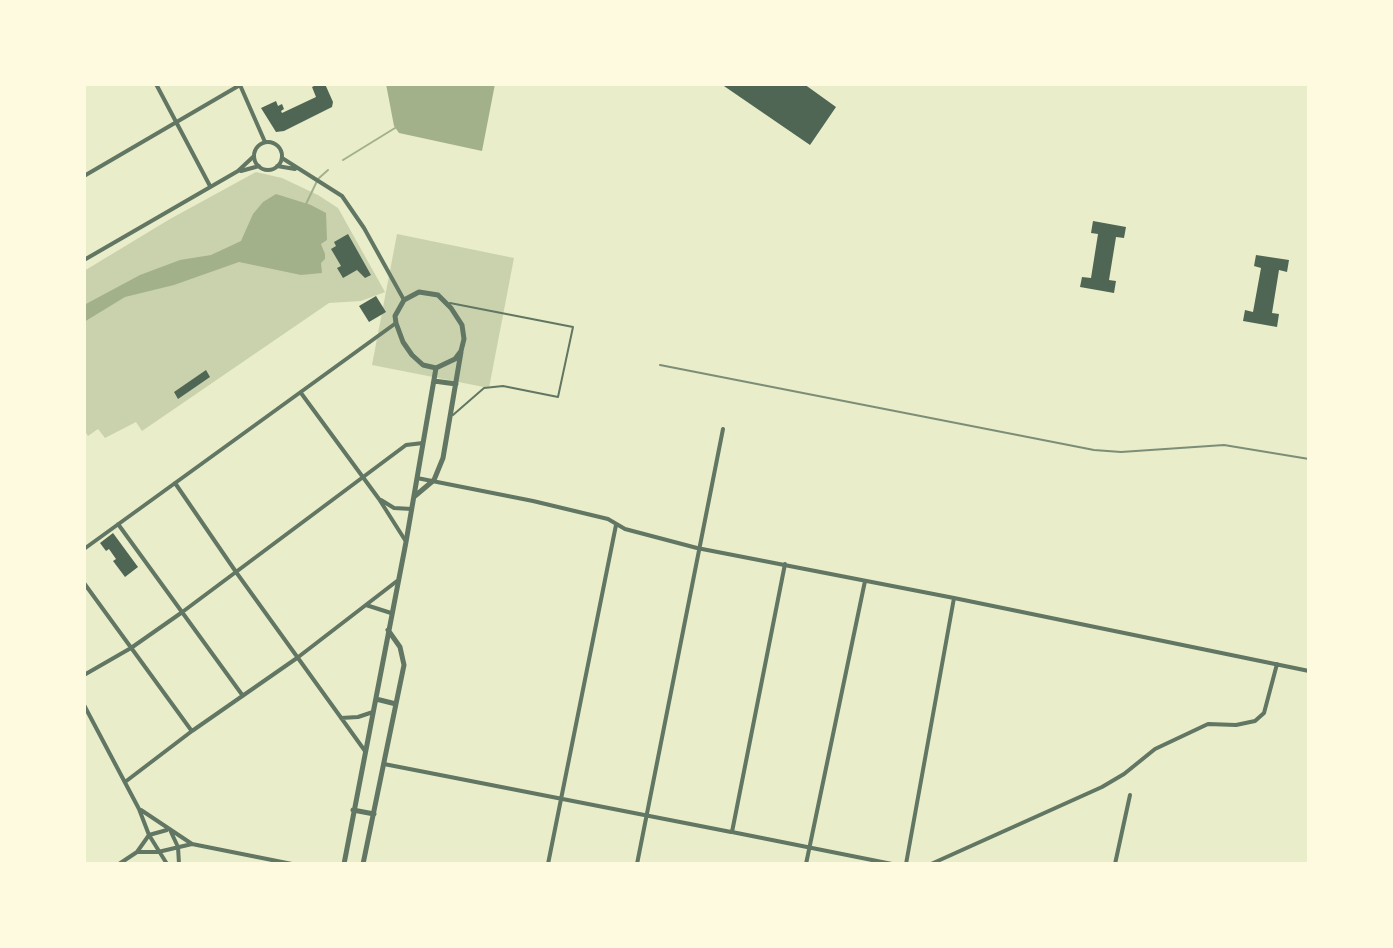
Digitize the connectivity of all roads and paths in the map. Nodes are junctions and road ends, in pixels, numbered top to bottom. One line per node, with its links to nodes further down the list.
1 (156, 84): 3 (street)
2 (240, 84): 3 (street); 4 (street)
3 (177, 123): 11 (street); 12 (street)
4 (265, 142): 5 (street); 6 (street)
5 (254, 156): 7 (street); 10 (street)
6 (282, 158): 8 (street); 9 (street)
7 (259, 166): 8 (street); 10 (street)
8 (277, 166): 9 (street)
9 (297, 169): 14 (street)
10 (238, 171): 12 (street)
11 (84, 176)
12 (210, 186): 13 (street)
13 (84, 260)
14 (404, 300): 15 (street); 16 (street)
15 (445, 302): 17 (street); 22 (lane)
16 (396, 323): 18 (street); 21 (street)
17 (461, 351): 18 (street); 20 (street)
18 (436, 368): 19 (street)
19 (434, 381): 20 (street); 24 (street)
20 (456, 384): 22 (street)
21 (301, 393): 25 (street); 28 (street)
22 (452, 416): 27 (street)
23 (723, 429): 35 (street)
24 (423, 443): 25 (street); 26 (street)
25 (363, 478): 30 (street); 38 (street)
26 (417, 478): 27 (street); 29 (street)
27 (434, 480): 29 (street); 33 (street)
28 (175, 483): 32 (street); 38 (street)
29 (415, 496): 31 (street)
30 (379, 499): 31 (street); 34 (street)
31 (412, 509): 34 (street)
32 (118, 524): 36 (street); 44 (street)
33 (616, 525): 35 (street); 63 (street)
34 (406, 542): 39 (street)
35 (697, 548): 37 (street); 67 (street)
36 (84, 549)
37 (785, 564): 40 (street); 69 (street)
38 (236, 572): 44 (street); 48 (street)
39 (397, 581): 43 (street); 45 (street)
40 (865, 581): 42 (street); 73 (street)
41 (84, 583): 47 (street)
42 (954, 598): 49 (street); 86 (street)
43 (366, 605): 45 (street); 48 (street)
44 (181, 613): 47 (street); 52 (street)
45 (391, 613): 46 (street)
46 (388, 630): 53 (street); 54 (street)
47 (131, 648): 51 (street); 58 (street)
48 (297, 658): 52 (street); 57 (street)
49 (1277, 664): 50 (street); 87 (street)
50 (1309, 671)
51 (84, 675)
52 (243, 696): 58 (street)
53 (376, 699): 54 (street); 56 (street)
54 (396, 704): 60 (street)
55 (85, 707): 61 (street)
56 (374, 711): 57 (street); 59 (street)
57 (341, 718): 59 (street)
58 (192, 731): 61 (street)
59 (365, 751): 65 (street)
60 (384, 764): 63 (street); 66 (street)
61 (125, 782): 64 (street)
62 (1130, 795): 88 (street)
63 (561, 798): 67 (street); 82 (street)
64 (139, 809): 68 (street); 70 (street)
65 (353, 810): 66 (street); 80 (street)
66 (374, 814): 81 (street)
67 (647, 815): 69 (street); 83 (street)
68 (170, 830): 70 (street); 71 (street); 72 (street)
69 (732, 832): 73 (street)
70 (149, 835): 74 (street); 75 (street)
71 (192, 844): 72 (street); 79 (street)
72 (178, 847): 75 (street); 78 (street)
73 (810, 847): 84 (street); 85 (street)
74 (137, 852): 75 (street); 76 (street)
75 (158, 852): 77 (street)
76 (119, 864)
77 (167, 864)
78 (179, 864)
79 (292, 864)
80 (344, 864)
81 (363, 864)
82 (548, 864)
83 (637, 864)
84 (806, 864)
85 (892, 864)
86 (906, 864)
87 (931, 864)
88 (1115, 864)

